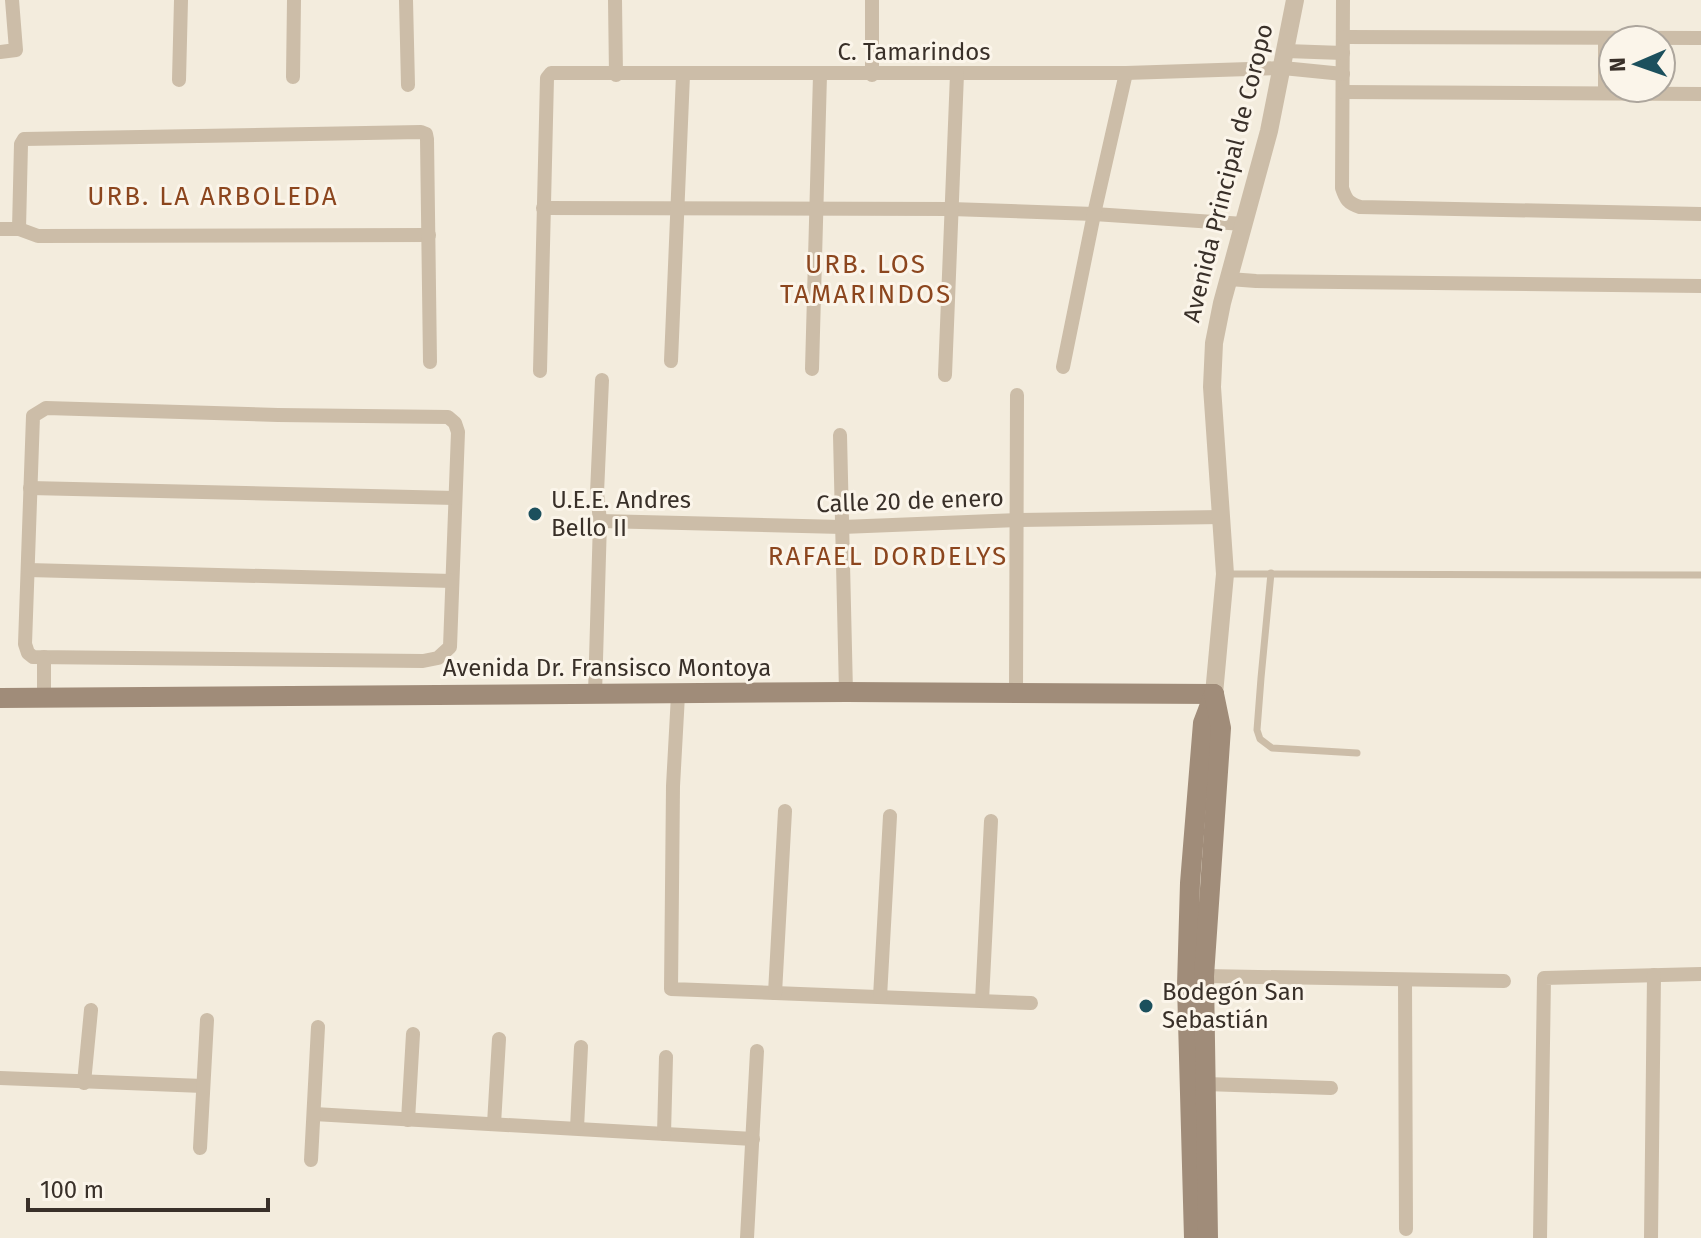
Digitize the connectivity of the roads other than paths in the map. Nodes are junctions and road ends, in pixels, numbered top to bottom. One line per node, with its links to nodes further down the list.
1 (12, 0): 13 (street)
2 (181, 0): 24 (street)
3 (294, 0): 23 (street)
4 (406, 0): 25 (street)
5 (615, 0): 19 (street)
6 (872, 0): 22 (street)
7 (1295, 0): 15 (street, Avenida Principal de Coropo)
8 (1343, 0): 9 (street)
9 (1344, 37): 10 (street); 14 (street)
10 (1597, 38)
11 (1677, 38): 12 (street)
12 (1701, 38)
13 (0, 52)
14 (1343, 53): 15 (street); 18 (street)
15 (1285, 59): 16 (street, C. Tamarindos); 18 (street); 36 (street, Avenida Principal de Coropo)
16 (1126, 73): 17 (street, C. Tamarindos); 34 (street)
17 (957, 74): 22 (street, C. Tamarindos); 33 (street)
18 (1343, 74): 26 (street)
19 (616, 75): 20 (street, C. Tamarindos); 30 (street, C. Tamarindos)
20 (683, 75): 21 (street, C. Tamarindos); 31 (street)
21 (820, 75): 22 (street, C. Tamarindos); 32 (street)
22 (872, 75)
23 (293, 77)
24 (179, 80)
25 (408, 85)
26 (1343, 92): 27 (street); 35 (street)
27 (1597, 93)
28 (1677, 94): 29 (street)
29 (1701, 94)
30 (543, 208): 31 (street); 46 (street)
31 (677, 208): 32 (street); 42 (street)
32 (816, 208): 33 (street); 45 (street)
33 (951, 209): 34 (street); 47 (street)
34 (1094, 214): 36 (street); 44 (street)
35 (1701, 214)
36 (1244, 224): 40 (street, Avenida Principal de Coropo)
37 (0, 229): 38 (street)
38 (19, 229): 39 (street); 39 (street)
39 (429, 235): 43 (street)
40 (1229, 279): 41 (street); 53 (street, Avenida Principal de Coropo)
41 (1701, 286)
42 (671, 361)
43 (430, 362)
44 (1063, 367)
45 (812, 369)
46 (540, 371)
47 (945, 375)
48 (602, 380): 55 (street)
49 (1017, 395): 54 (street)
50 (840, 435): 56 (street)
51 (30, 488): 52 (street); 52 (street); 57 (street)
52 (455, 498): 61 (street)
53 (1222, 517): 54 (street, Calle 20 de enero); 59 (street, Avenida Principal de Coropo)
54 (1019, 520): 56 (street, Calle 20 de enero); 64 (street)
55 (600, 521): 56 (street, Calle 20 de enero); 65 (street)
56 (842, 527): 63 (street)
57 (28, 570): 61 (street); 62 (street)
58 (1271, 573): 59 (lane); 60 (lane); 70 (lane)
59 (1225, 574): 66 (street, Avenida Principal de Coropo)
60 (1701, 575)
61 (452, 581): 62 (street)
62 (44, 657): 68 (street)
63 (846, 692): 64 (main road, Avenida Dr. Fransisco Montoya); 67 (main road, Avenida Dr. Fransisco Montoya)
64 (1016, 692): 66 (main road, Avenida Dr. Fransisco Montoya)
65 (595, 694): 67 (main road, Avenida Dr. Fransisco Montoya); 68 (main road, Avenida Dr. Fransisco Montoya)
66 (1214, 694): 76 (main road, Avenida Principal de Coropo); 106 (main road, Avenida Principal de Coropo)
67 (678, 695): 79 (street)
68 (44, 697): 69 (main road, Avenida Dr. Fransisco Montoya)
69 (0, 698)
70 (1357, 753)
71 (785, 811): 79 (street)
72 (890, 816): 80 (street)
73 (991, 821): 81 (street)
74 (1701, 974): 75 (street)
75 (1654, 975): 108 (street); 109 (street)
76 (1204, 976): 77 (street); 93 (main road, Avenida Principal de Coropo)
77 (1405, 980): 78 (street); 104 (street)
78 (1504, 981)
79 (775, 993): 80 (street)
80 (880, 997): 81 (street)
81 (982, 1001): 82 (street)
82 (1031, 1003)
83 (91, 1010): 92 (street)
84 (207, 1020): 94 (street)
85 (318, 1027): 96 (street)
86 (413, 1034): 97 (street)
87 (499, 1039): 98 (street)
88 (581, 1047): 99 (street)
89 (757, 1051): 101 (street)
90 (666, 1057): 100 (street)
91 (0, 1078): 92 (street)
92 (84, 1083): 94 (street)
93 (1205, 1084): 95 (street); 107 (main road, Avenida Principal de Coropo)
94 (203, 1086): 102 (street)
95 (1331, 1088)
96 (314, 1114): 97 (street); 103 (street)
97 (408, 1120): 98 (street)
98 (494, 1124): 99 (street)
99 (577, 1128): 100 (street)
100 (664, 1134): 101 (street)
101 (753, 1139): 105 (street)
102 (200, 1148)
103 (311, 1160)
104 (1406, 1229)
105 (747, 1238)
106 (1194, 1238)
107 (1208, 1238)
108 (1540, 1238)
109 (1651, 1238)

